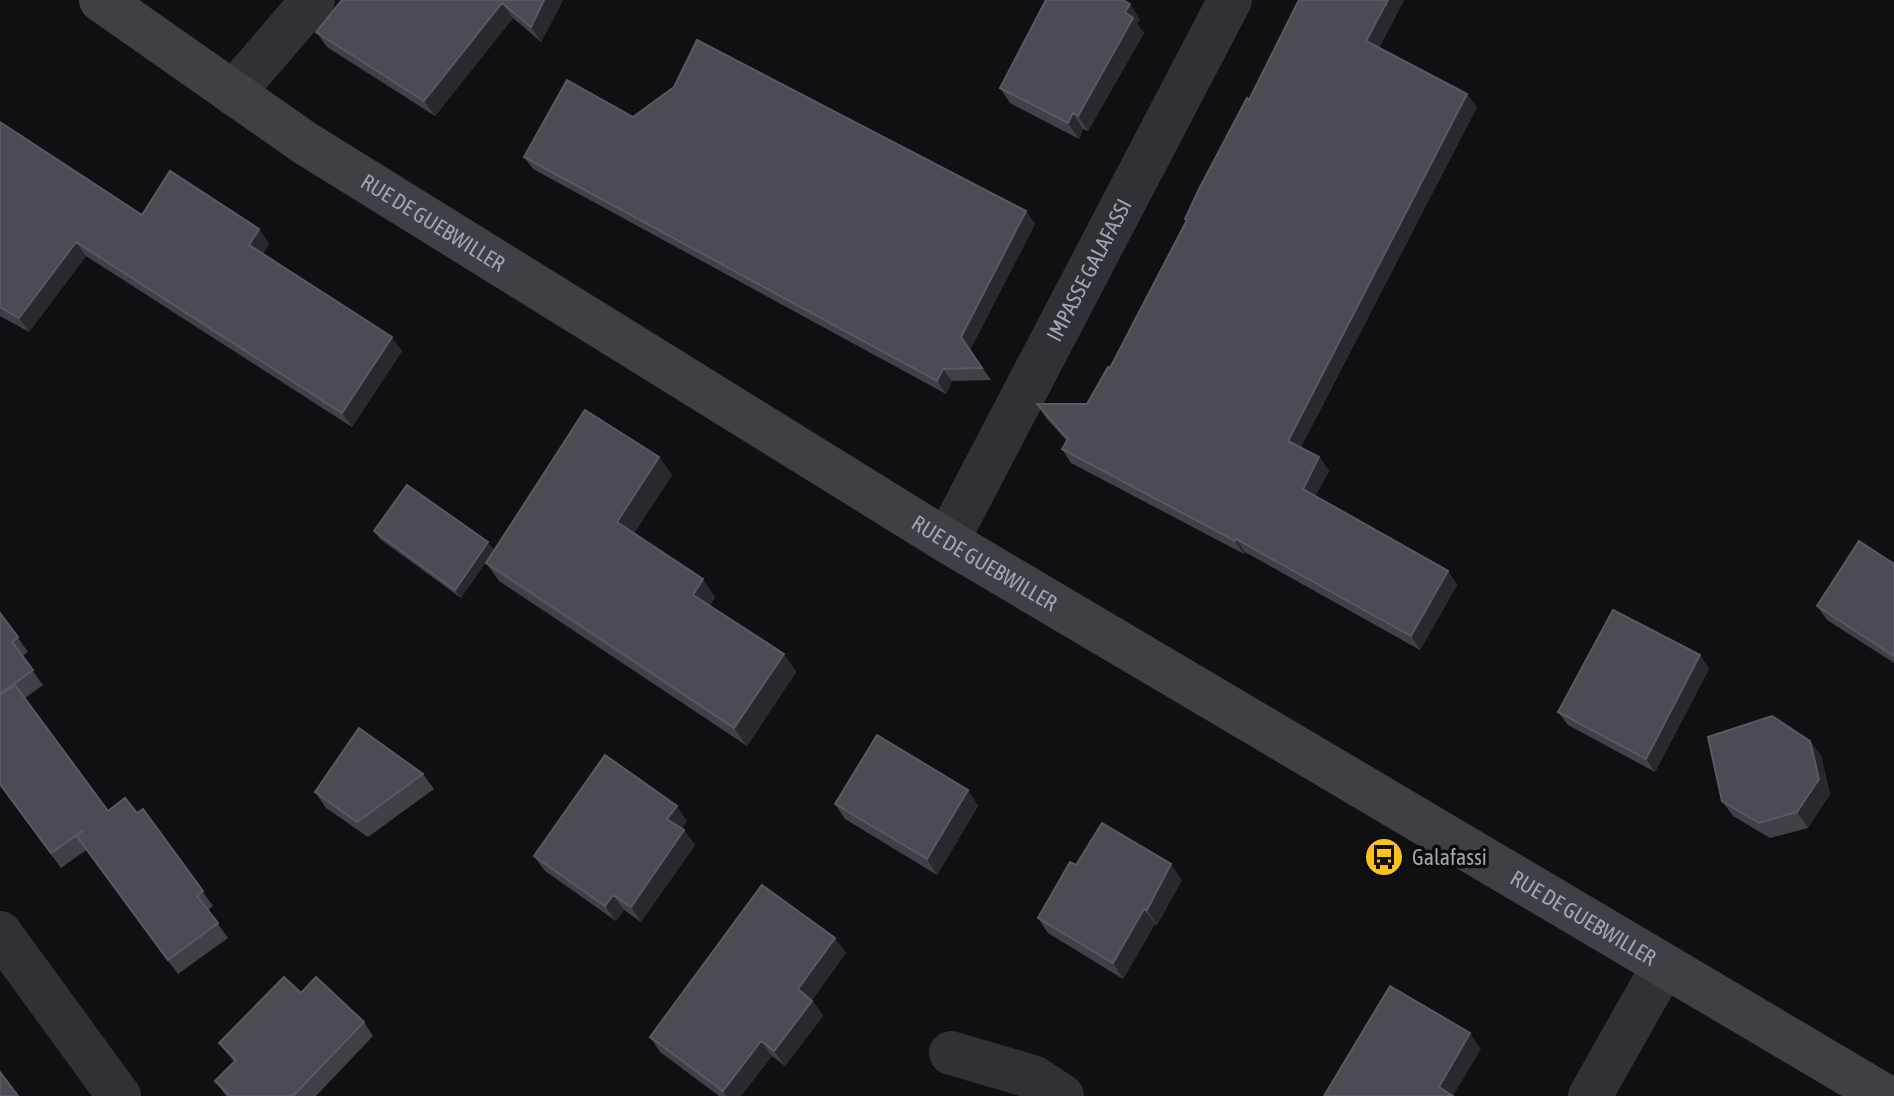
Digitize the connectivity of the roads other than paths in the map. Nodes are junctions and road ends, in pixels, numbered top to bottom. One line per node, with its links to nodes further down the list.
1 (101, 0): 4 (main road, RUE DE GUEBWILLER)
2 (313, 0): 4 (street)
3 (1230, 0): 5 (street, IMPASSE GALAFASSI)
4 (233, 93): 5 (main road, RUE DE GUEBWILLER)
5 (947, 541): 7 (main road, RUE DE GUEBWILLER)
6 (0, 933): 9 (street)
7 (1664, 965): 11 (street); 12 (main road, RUE DE GUEBWILLER)
8 (951, 1053): 10 (street)
9 (119, 1096)
10 (1062, 1096)
11 (1590, 1096)
12 (1885, 1096)

